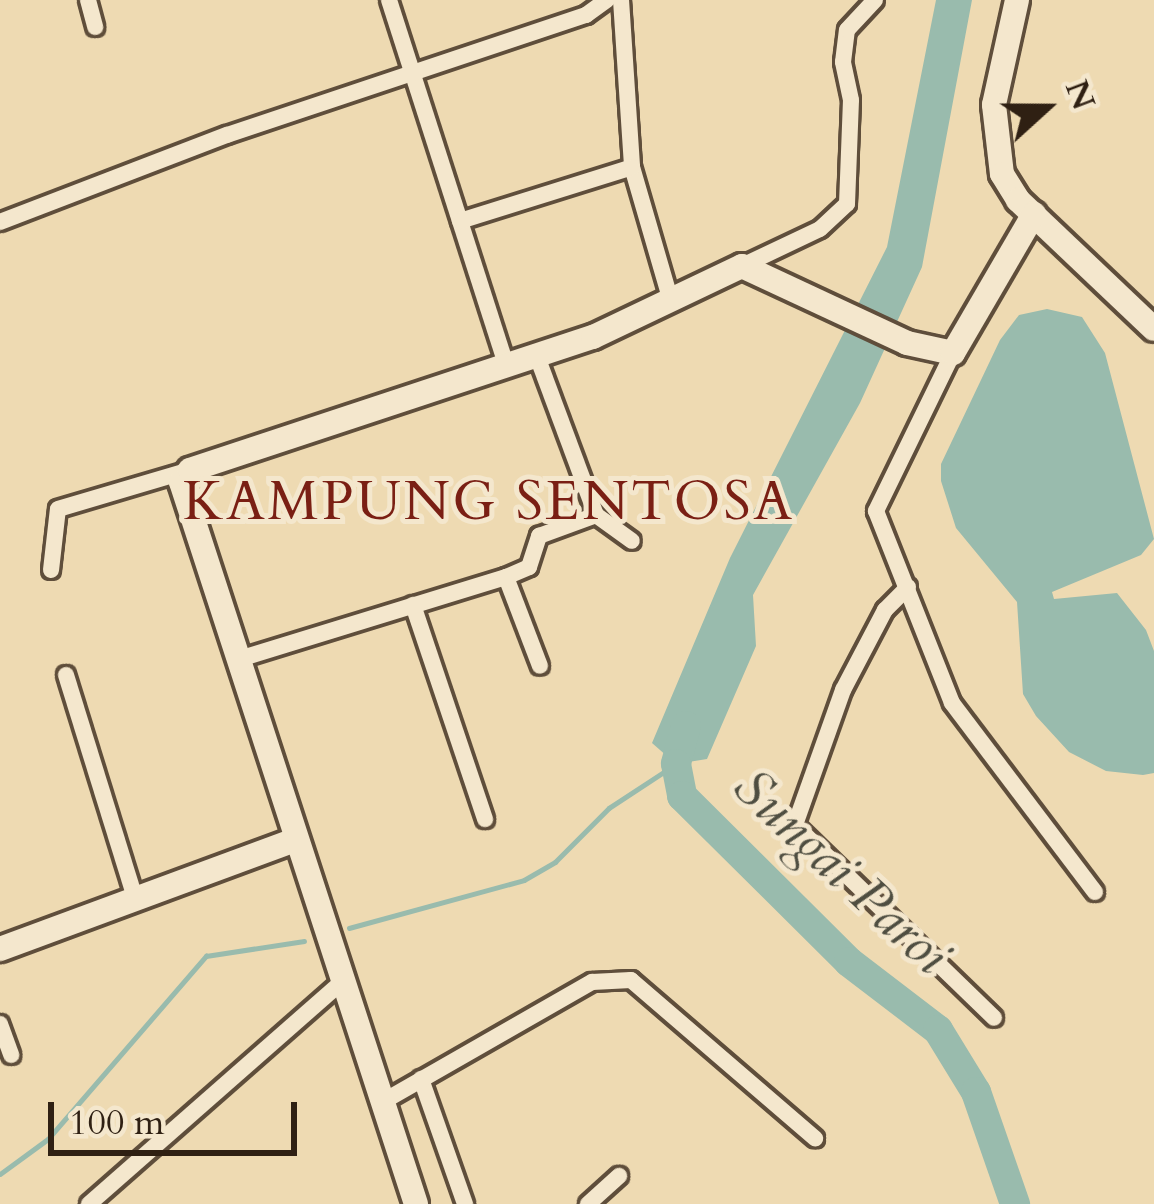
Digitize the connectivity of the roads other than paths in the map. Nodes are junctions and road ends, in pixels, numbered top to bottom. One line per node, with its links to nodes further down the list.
1 (88, 0): 7 (street)
2 (389, 0): 8 (street)
3 (607, 0): 8 (street)
4 (621, 0): 9 (street)
5 (874, 0): 13 (street)
6 (1017, 0): 10 (street)
7 (95, 27)
8 (413, 73): 11 (street); 12 (street)
9 (632, 166): 12 (street); 14 (street)
10 (1034, 214): 15 (street); 16 (street)
11 (3, 217)
12 (460, 221): 18 (street)
13 (742, 266): 14 (street); 16 (street)
14 (670, 301): 17 (street)
15 (1154, 329)
16 (952, 353): 24 (street)
17 (538, 358): 18 (street); 20 (street)
18 (507, 368): 19 (street)
19 (190, 470): 22 (street); 26 (street)
20 (596, 515): 21 (street); 23 (street)
21 (632, 542)
22 (51, 570)
23 (506, 577): 25 (street); 27 (street)
24 (908, 587): 31 (street); 35 (street)
25 (413, 605): 26 (street); 29 (street)
26 (236, 660): 30 (street)
27 (540, 666)
28 (66, 675): 32 (street)
29 (484, 819)
30 (295, 841): 32 (street); 34 (street)
31 (1096, 892)
32 (135, 898): 33 (street)
33 (0, 949)
34 (344, 980): 39 (street); 42 (street)
35 (994, 1018)
36 (0, 1024): 37 (street)
37 (11, 1055)
38 (421, 1079): 39 (street); 40 (street); 44 (street)
39 (384, 1101): 43 (street)
40 (815, 1138)
41 (619, 1176): 45 (street)
42 (88, 1204)
43 (416, 1204)
44 (465, 1204)
45 (587, 1204)

